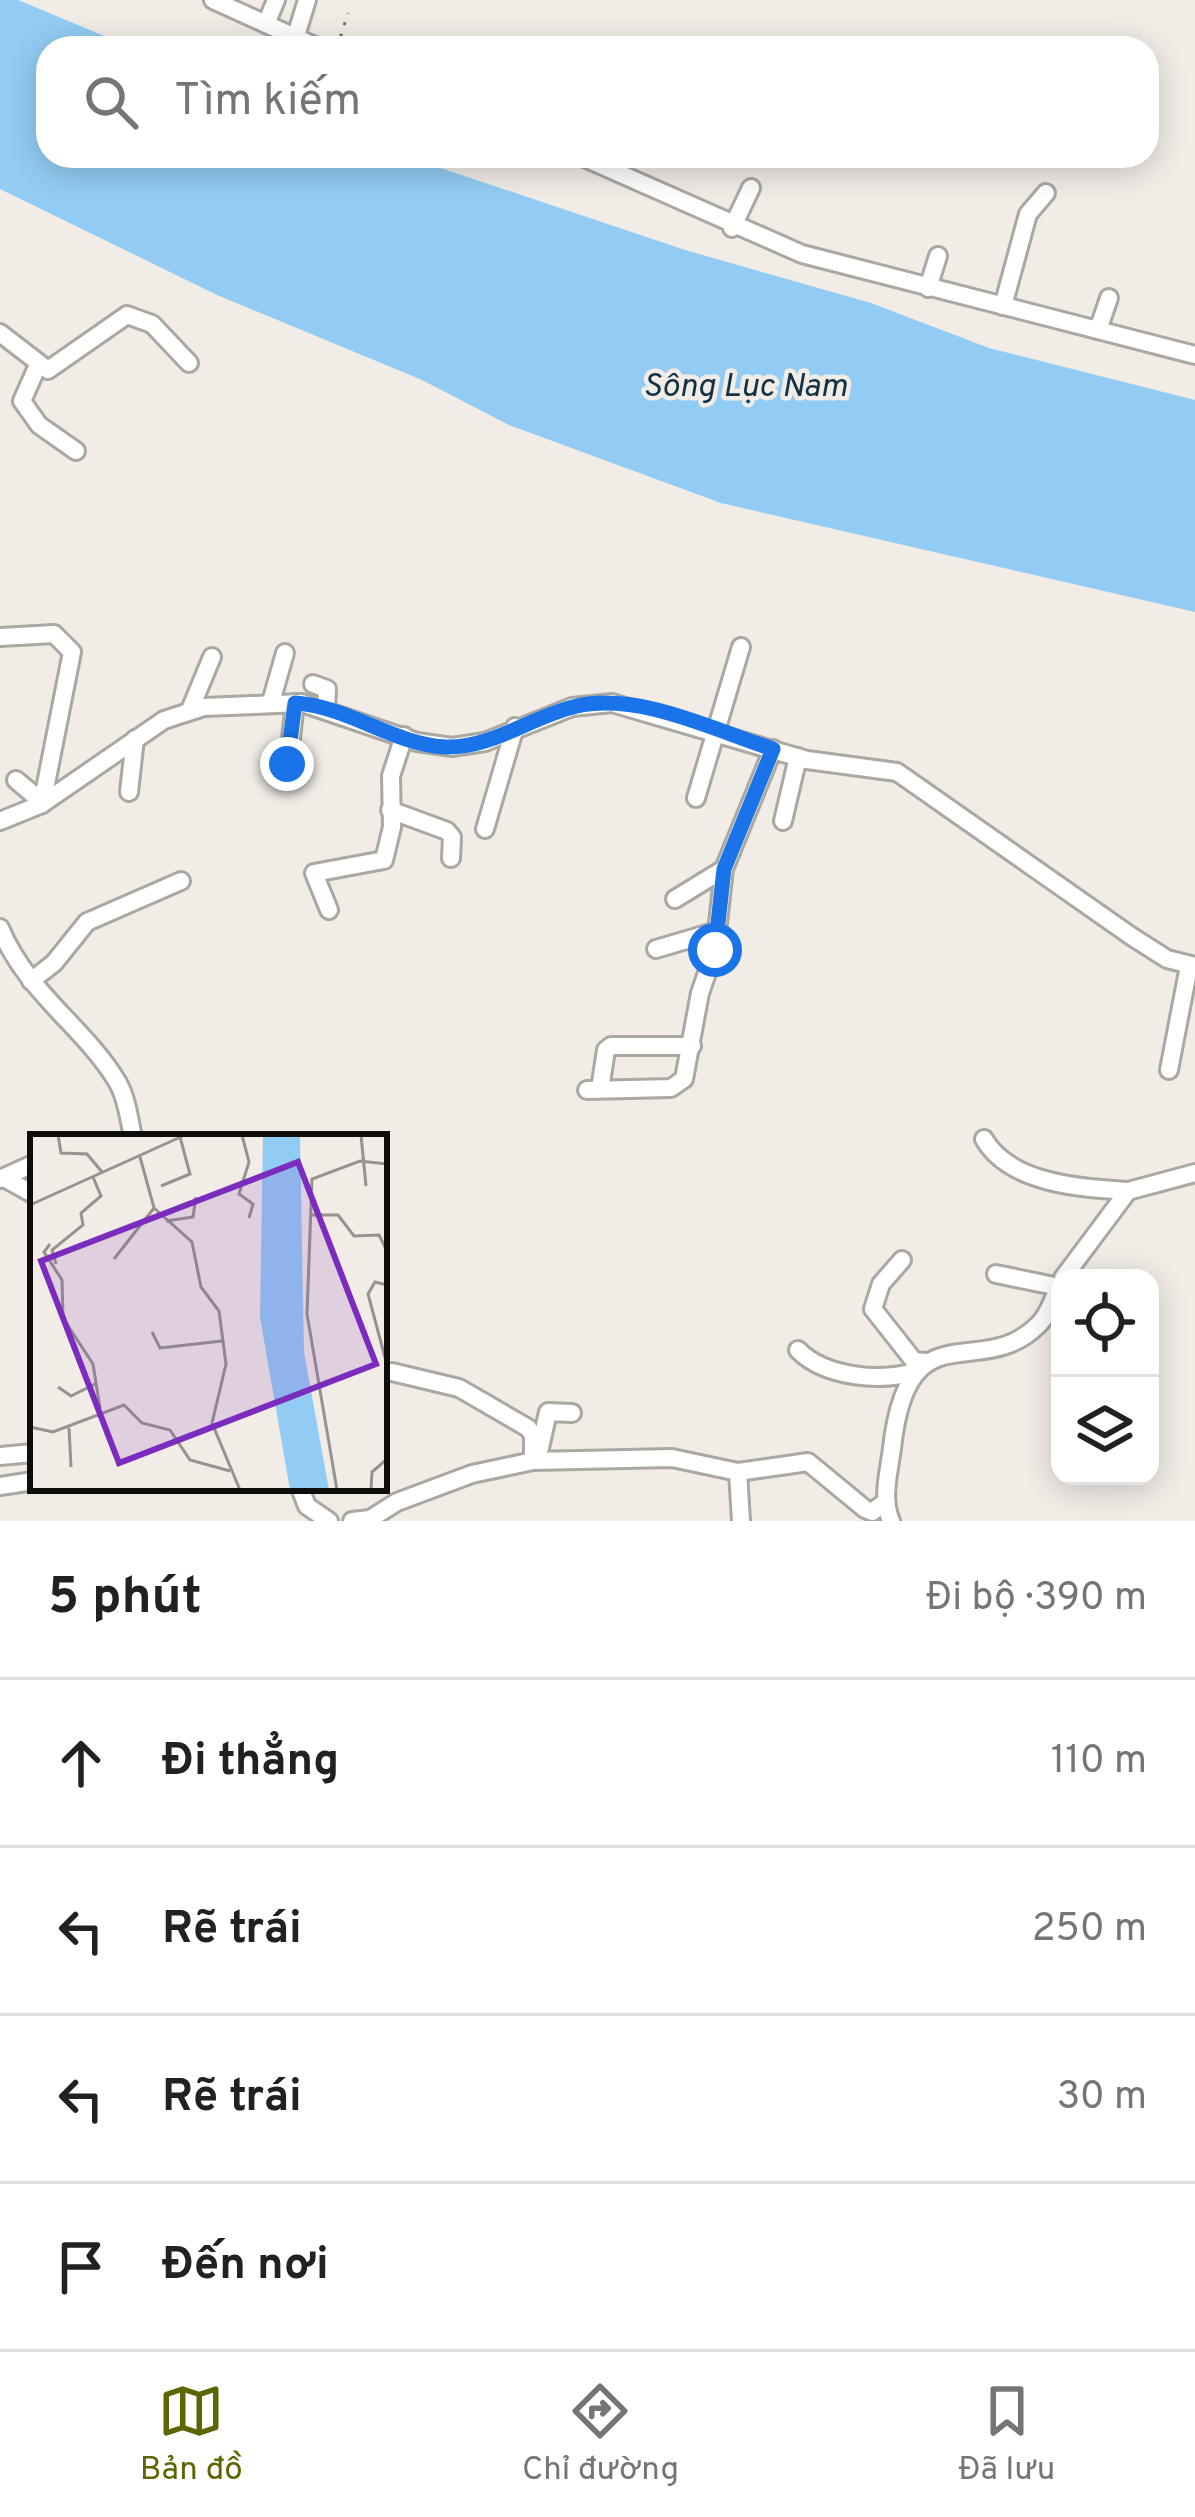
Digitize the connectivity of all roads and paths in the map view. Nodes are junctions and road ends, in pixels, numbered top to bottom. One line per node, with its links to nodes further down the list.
1 (213, 0): 5 (street)
2 (276, 0): 5 (street)
3 (307, 0): 7 (street)
4 (348, 14): 8 (path)
5 (266, 24): 6 (street)
6 (291, 36)
7 (296, 36)
8 (342, 36)
9 (618, 168): 12 (street)
10 (751, 188): 12 (street)
11 (1046, 193): 16 (street)
12 (732, 228): 14 (street)
13 (938, 256): 14 (street)
14 (928, 288): 16 (street)
15 (1108, 298): 17 (street)
16 (1003, 307): 17 (street)
17 (1098, 330): 19 (street)
18 (0, 333): 21 (street)
19 (1195, 355)
20 (189, 364): 21 (street)
21 (38, 365): 22 (street)
22 (76, 451)
23 (0, 637): 44 (street)
24 (741, 646): 33 (street)
25 (285, 653): 28 (street)
26 (212, 657): 30 (street)
27 (313, 684): 31 (street)
28 (271, 702): 29 (street); 30 (street)
29 (295, 703): 31 (street); 40 (street)
30 (190, 710): 35 (street)
31 (326, 710): 34 (street)
32 (515, 727): 33 (street); 34 (street); 48 (street)
33 (718, 731): 36 (street); 43 (street)
34 (404, 736): 45 (street)
35 (135, 739): 39 (street); 42 (street)
36 (773, 749): 38 (street); 50 (street)
37 (85, 750): 39 (street)
38 (798, 757): 47 (street); 57 (street)
39 (104, 763): 44 (street)
40 (287, 764)
41 (16, 780): 44 (street)
42 (130, 792)
43 (696, 799)
44 (41, 803): 46 (street)
45 (390, 810): 49 (street); 53 (street)
46 (0, 821)
47 (783, 821)
48 (485, 830)
49 (451, 858)
50 (724, 869): 52 (street); 55 (street)
51 (181, 881): 58 (street)
52 (675, 899)
53 (329, 910)
54 (0, 928): 58 (street)
55 (717, 932): 56 (street); 59 (street)
56 (656, 949)
57 (1192, 966): 60 (street)
58 (31, 980): 61 (street)
59 (692, 1046): 59 (street)
60 (1169, 1070)
61 (132, 1134)
62 (984, 1139): 66 (street)
63 (30, 1165): 65 (street)
64 (1195, 1173): 66 (street)
65 (2, 1179): 67 (street)
66 (1128, 1191): 69 (street)
67 (30, 1193)
68 (902, 1260): 74 (street)
69 (1071, 1269)
70 (996, 1274): 71 (street)
71 (1051, 1282)
72 (1051, 1304): 74 (street)
73 (798, 1350): 74 (street)
74 (923, 1366): 84 (street)
75 (392, 1372): 79 (street)
76 (572, 1413): 79 (street)
77 (30, 1453): 78 (street)
78 (0, 1456)
79 (536, 1461): 80 (street); 86 (street)
80 (738, 1472): 84 (street); 87 (street)
81 (30, 1481): 82 (street)
82 (0, 1486)
83 (301, 1491): 85 (street)
84 (887, 1512)
85 (329, 1521)
86 (352, 1521)
87 (741, 1521)

